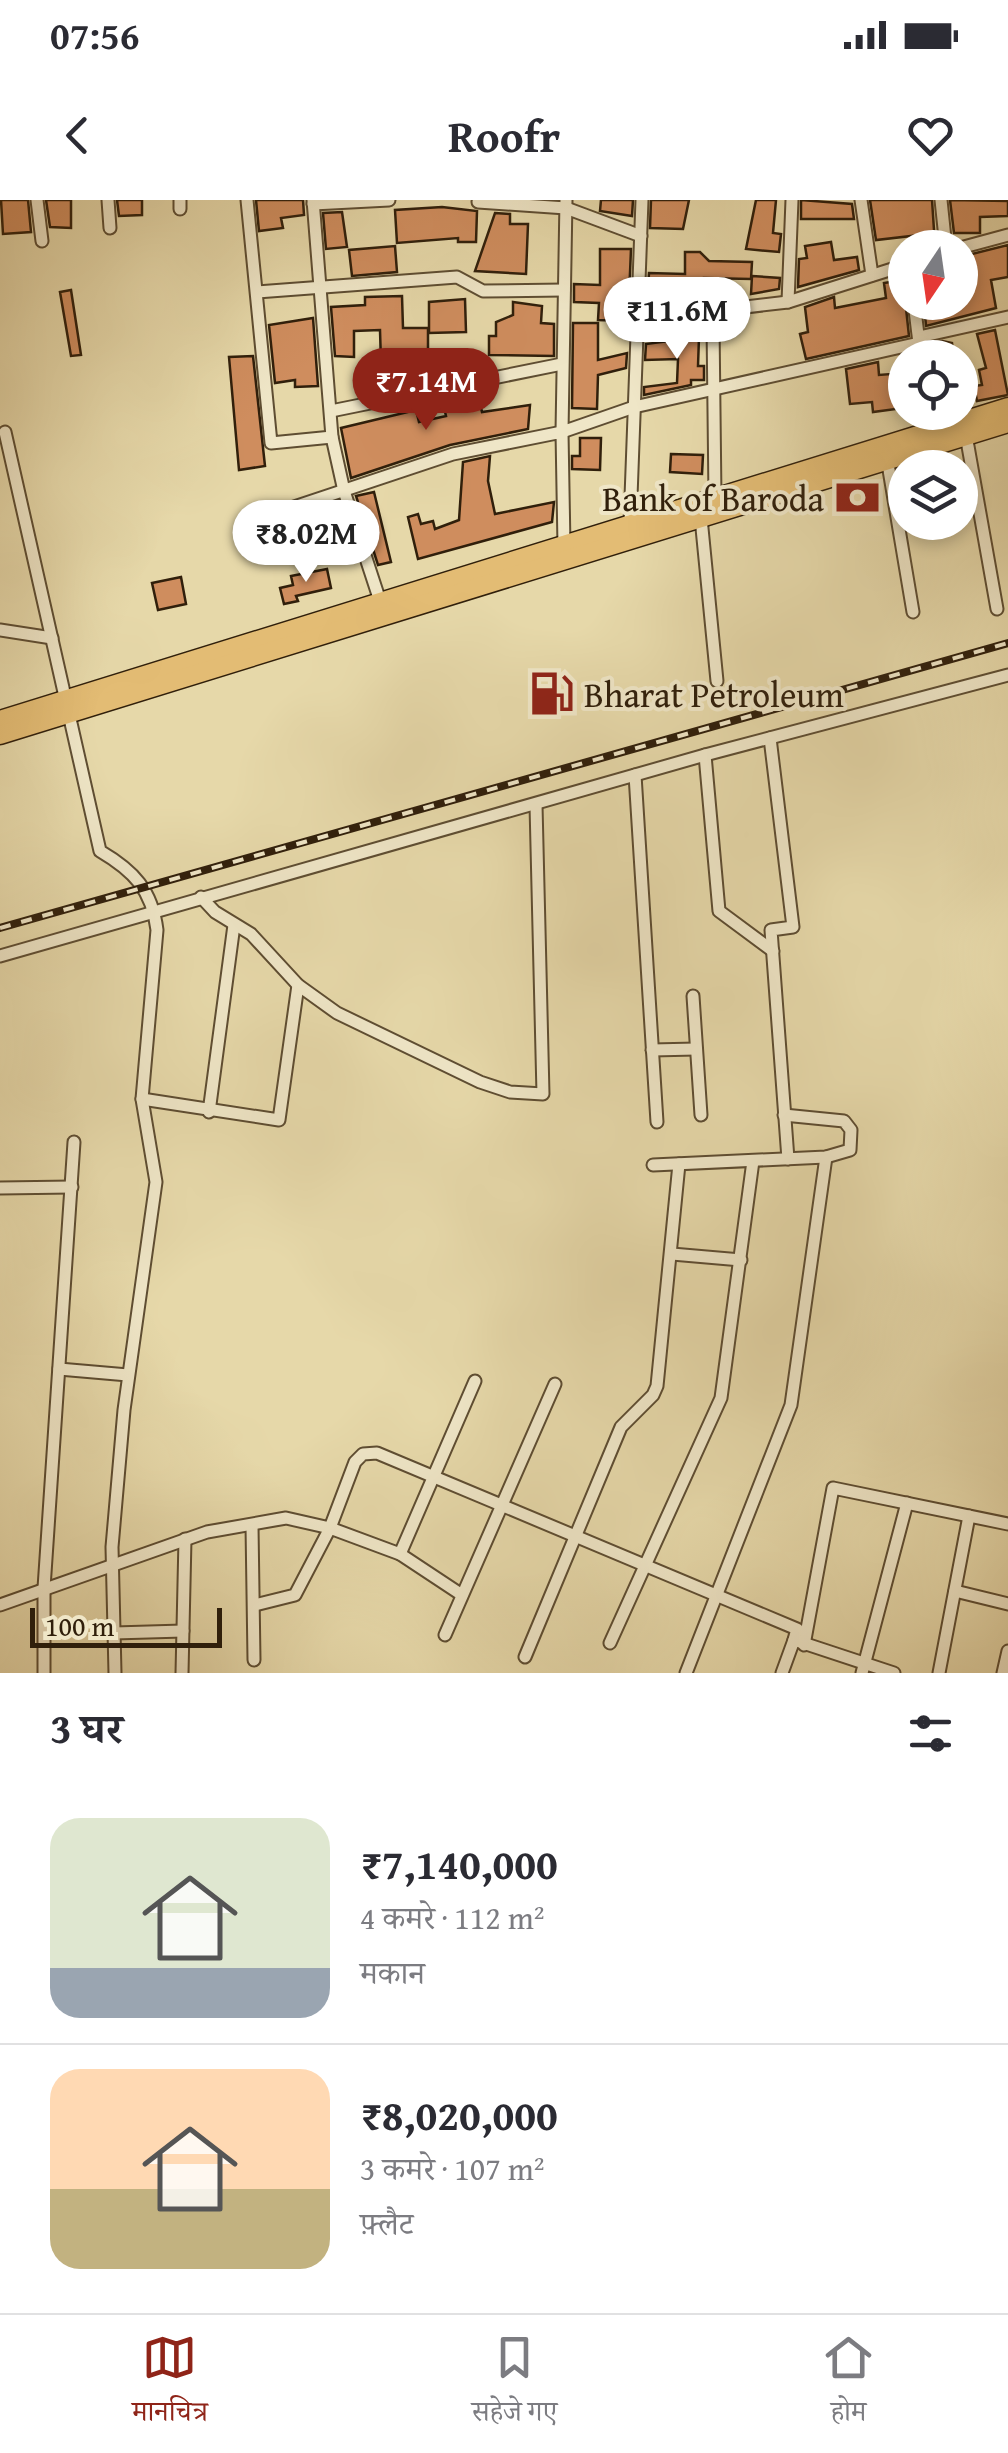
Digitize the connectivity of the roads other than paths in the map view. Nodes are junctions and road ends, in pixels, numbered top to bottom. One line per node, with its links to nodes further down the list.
1 (38, 200): 16 (street)
2 (108, 200): 12 (street)
3 (247, 200): 22 (street)
4 (388, 200): 9 (street)
5 (642, 200): 15 (street)
6 (792, 200): 23 (street)
7 (861, 200): 19 (street)
8 (941, 200): 13 (street)
9 (313, 202): 20 (street)
10 (478, 202): 11 (street)
11 (566, 204): 15 (street); 21 (street)
12 (110, 228)
13 (944, 230)
14 (1008, 235): 17 (street)
15 (641, 236): 27 (street)
16 (42, 242)
17 (978, 243)
18 (888, 270): 19 (street)
19 (872, 275): 23 (street)
20 (321, 288): 21 (street); 22 (street); 34 (street)
21 (564, 290): 30 (street)
22 (257, 292): 41 (street)
23 (788, 302): 26 (street)
24 (1008, 317): 28 (street)
25 (916, 320): 28 (street)
26 (713, 324): 27 (street); 31 (street)
27 (639, 334): 32 (street)
28 (919, 340)
29 (888, 348): 31 (street)
30 (562, 364): 34 (street); 39 (street)
31 (714, 392): 32 (street); 44 (street)
32 (634, 407): 39 (street); 47 (street)
33 (1008, 407): 35 (main road)
34 (331, 411): 41 (street)
35 (978, 412)
36 (1008, 423): 40 (main road)
37 (906, 430): 44 (main road)
38 (5, 432): 53 (street)
39 (562, 432): 43 (street); 48 (street)
40 (966, 435): 42 (main road); 50 (street)
41 (332, 436): 43 (street)
42 (886, 458): 46 (main road); 51 (street)
43 (344, 491): 45 (street); 49 (street)
44 (715, 498): 47 (main road)
45 (261, 518)
46 (702, 518): 55 (street); 56 (main road)
47 (630, 524): 48 (main road)
48 (564, 546): 49 (main road)
49 (381, 604): 56 (main road)
50 (997, 610)
51 (913, 612)
52 (0, 630): 53 (street)
53 (52, 638): 56 (street)
54 (1008, 675): 59 (street)
55 (717, 681)
56 (67, 705): 57 (main road); 58 (main road); 64 (street)
57 (0, 720)
58 (0, 735)
59 (770, 738): 60 (street); 66 (street)
60 (705, 755): 61 (street); 66 (street)
61 (635, 775): 62 (street); 71 (street)
62 (536, 804): 63 (street); 68 (street)
63 (201, 897): 64 (street); 65 (street)
64 (154, 910): 67 (street); 72 (street)
65 (234, 924): 68 (street); 73 (street)
66 (772, 951): 75 (street)
67 (0, 956)
68 (298, 985): 73 (street)
69 (693, 996): 70 (street)
70 (696, 1049): 71 (street); 74 (street)
71 (652, 1050): 76 (street)
72 (142, 1099): 73 (street); 88 (street)
73 (209, 1112)
74 (701, 1114)
75 (784, 1115): 78 (street); 79 (street)
76 (657, 1122)
77 (74, 1142): 83 (street)
78 (826, 1157): 79 (street); 106 (street)
79 (788, 1159): 80 (street)
80 (753, 1161): 81 (street); 86 (street)
81 (679, 1164): 82 (street); 85 (street)
82 (653, 1166)
83 (72, 1187): 84 (street); 87 (street)
84 (0, 1188)
85 (672, 1254): 86 (street); 99 (street)
86 (740, 1260): 102 (street)
87 (59, 1369): 88 (street); 103 (street)
88 (128, 1375): 101 (street)
89 (475, 1381): 91 (street)
90 (554, 1384): 93 (street)
91 (432, 1477): 93 (street); 97 (street); 100 (street)
92 (907, 1503): 94 (street); 114 (street); 118 (street)
93 (500, 1506): 99 (street); 105 (street)
94 (969, 1516): 95 (street); 104 (street)
95 (1008, 1524)
96 (252, 1526): 97 (street); 98 (street); 109 (street)
97 (330, 1528): 100 (street); 109 (street)
98 (185, 1539): 101 (street); 110 (street)
99 (576, 1539): 102 (street); 116 (street)
100 (400, 1554): 105 (street)
101 (112, 1564): 103 (street); 111 (street)
102 (644, 1566): 106 (street); 113 (street)
103 (44, 1588): 108 (street); 119 (street)
104 (955, 1592): 107 (street); 125 (street)
105 (462, 1594): 112 (street)
106 (719, 1597): 114 (street); 122 (street)
107 (1008, 1604)
108 (0, 1605)
109 (255, 1606): 117 (street)
110 (183, 1631): 111 (street); 121 (street)
111 (114, 1634): 120 (street)
112 (444, 1635)
113 (610, 1642)
114 (799, 1642): 118 (street); 123 (street)
115 (1008, 1651): 126 (street)
116 (526, 1657)
117 (254, 1660)
118 (864, 1669): 124 (street)
119 (44, 1673)
120 (116, 1673)
121 (182, 1673)
122 (686, 1673)
123 (782, 1673)
124 (894, 1673)
125 (940, 1673)
126 (1003, 1673)

